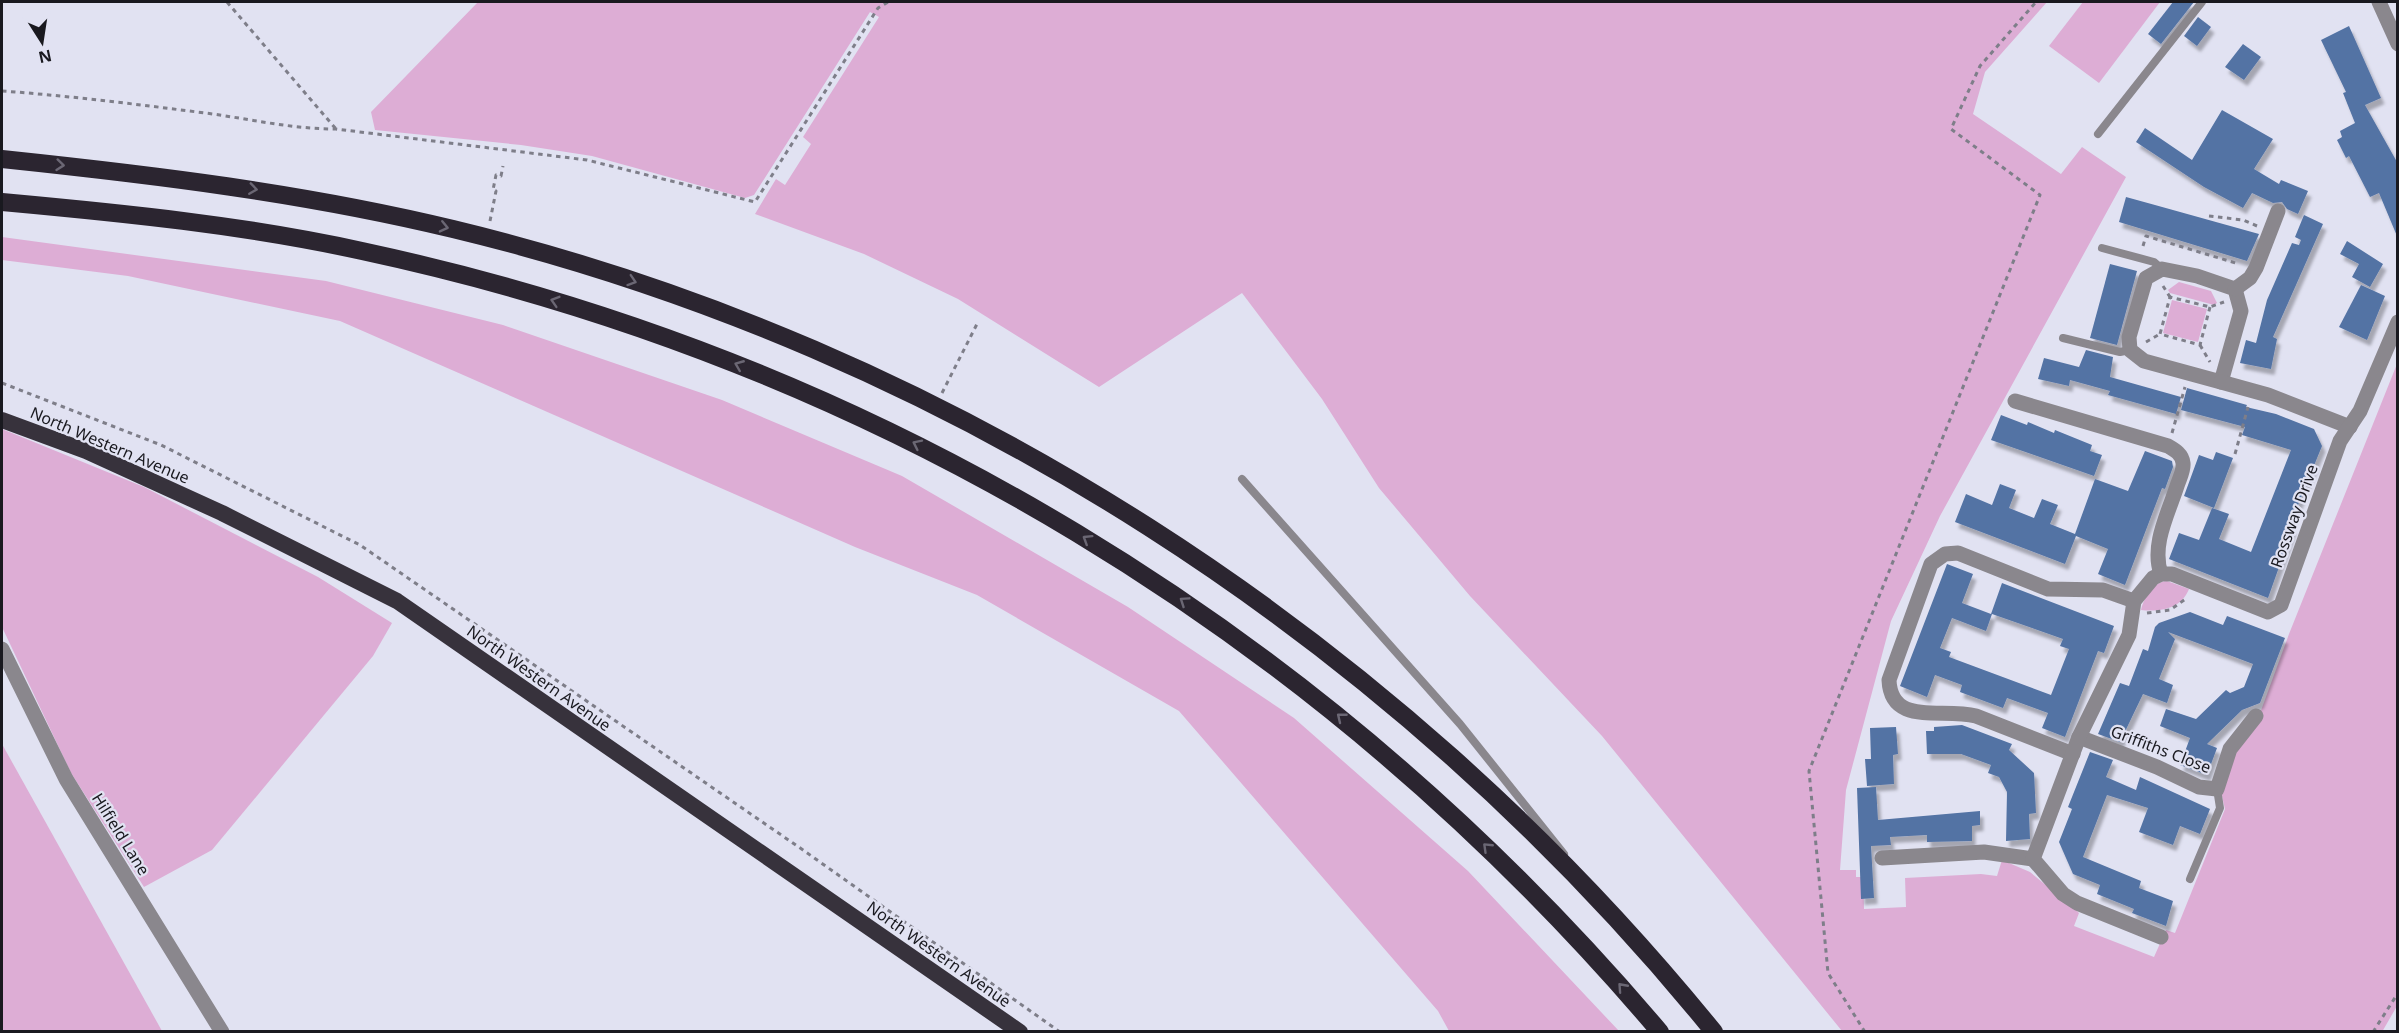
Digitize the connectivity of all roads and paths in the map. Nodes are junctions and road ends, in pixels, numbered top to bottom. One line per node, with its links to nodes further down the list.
1 (227, 2): 8 (path)
2 (888, 2): 8 (path)
3 (2036, 2): 55 (path)
4 (2202, 2): 9 (lane)
5 (2379, 2): 6 (street)
6 (2397, 44)
7 (2, 91): 8 (path)
8 (336, 129)
9 (2098, 134)
10 (2, 159): 31 (highway, one-way to 31)
11 (503, 166): 13 (path)
12 (2, 202): 53 (highway, one-way to 12)
13 (493, 207)
14 (2278, 211): 16 (street)
15 (2209, 216): 16 (path)
16 (2270, 231): 20 (street)
17 (2102, 249): 18 (lane)
18 (2140, 259): 19 (lane); 20 (path)
19 (2162, 269): 21 (street); 26 (street)
20 (2253, 273): 21 (street)
21 (2235, 290): 28 (street)
22 (2210, 307): 22 (path)
23 (978, 322): 31 (path)
24 (2397, 322): 33 (street, Rossway Drive)
25 (2063, 338): 26 (lane)
26 (2130, 350): 27 (street)
27 (2189, 373): 28 (street); 34 (path)
28 (2221, 382): 29 (street)
29 (2253, 390): 33 (street); 35 (path)
30 (2014, 401): 34 (street)
31 (935, 407): 48 (highway)
32 (2, 420): 52 (highway, North Western Avenue)
33 (2350, 428): 38 (street, Rossway Drive)
34 (2168, 446): 37 (street)
35 (2235, 454)
36 (1242, 479): 48 (lane)
37 (2161, 574): 38 (street, Rossway Drive); 39 (street)
38 (2199, 585): 39 (path)
39 (2134, 606): 42 (street); 43 (street)
40 (2, 649): 51 (street, Hilfield Lane)
41 (2256, 716): 44 (street, Griffiths Close)
42 (2079, 737): 43 (street); 44 (street, Griffiths Close)
43 (2073, 754): 46 (street)
44 (2217, 789): 47 (lane)
45 (1882, 858): 46 (street)
46 (2033, 859): 49 (street)
47 (2190, 879)
48 (1592, 891): 54 (highway)
49 (2161, 938)
50 (2397, 993): 56 (path)
51 (222, 1032)
52 (1020, 1032)
53 (1660, 1032)
54 (1714, 1032)
55 (1865, 1032)
56 (2373, 1032)

